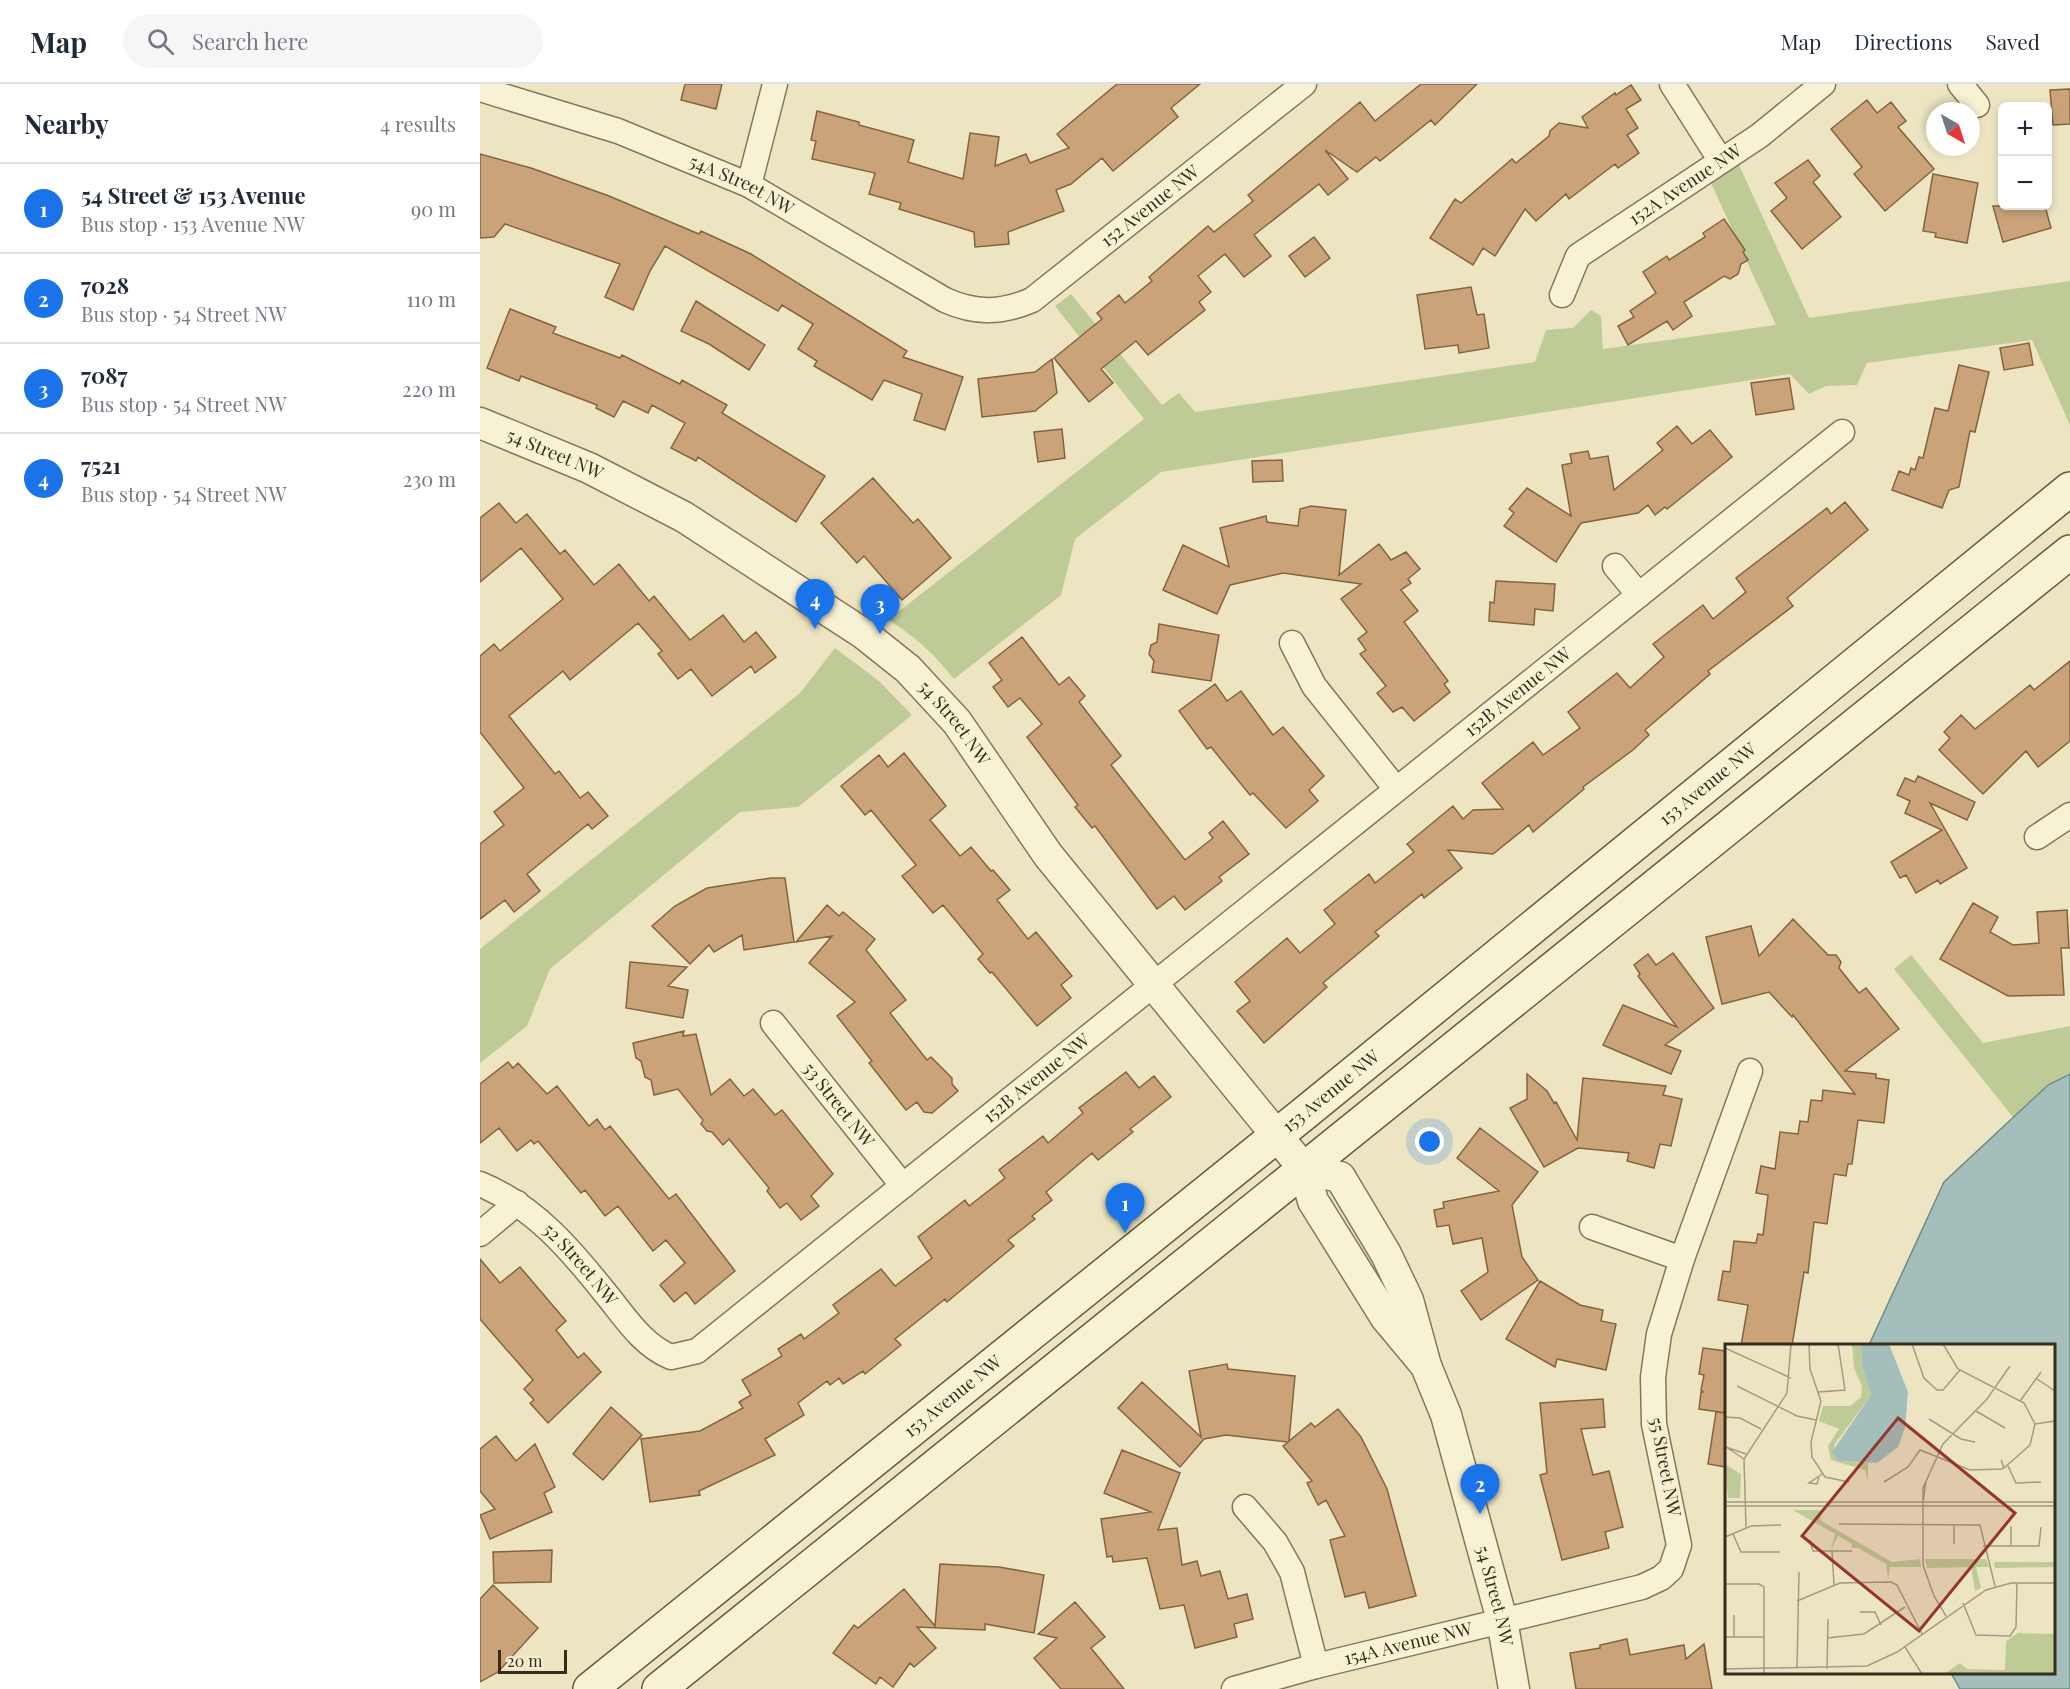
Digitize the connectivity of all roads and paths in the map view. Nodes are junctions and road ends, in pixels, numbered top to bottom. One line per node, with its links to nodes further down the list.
1 (775, 84): 9 (street)
2 (1304, 84): 11 (street, 152 Avenue NW)
3 (1672, 84): 8 (street)
4 (1823, 84): 8 (street, 152A Avenue NW)
5 (1960, 84): 7 (street)
6 (480, 90): 9 (street, 54A Street NW)
7 (1975, 102)
8 (1721, 161): 10 (street, 152A Avenue NW)
9 (749, 185): 11 (street, 54A Street NW)
10 (1562, 295)
11 (988, 312)
12 (480, 423): 22 (street, 54 Street NW)
13 (1842, 432): 17 (street, 152B Avenue NW)
14 (2070, 489): 25 (main road, 153 Avenue NW)
15 (2070, 552): 26 (main road)
16 (1615, 566): 17 (street)
17 (1639, 595): 19 (street, 152B Avenue NW)
18 (1292, 643): 19 (street)
19 (1396, 789): 22 (street, 152B Avenue NW)
20 (2070, 815): 21 (street)
21 (2037, 837)
22 (1153, 985): 25 (street, 54 Street NW); 28 (street, 152B Avenue NW)
23 (773, 1023): 28 (street, 53 Street NW)
24 (1750, 1071): 32 (street, 55 Street NW)
25 (1276, 1136): 26 (street, 54 Street NW); 38 (main road, 153 Avenue NW)
26 (1304, 1169): 36 (street, 54 Street NW); 39 (main road)
27 (480, 1184): 29 (street, 52 Street NW)
28 (903, 1186): 33 (street, 152B Avenue NW)
29 (518, 1203): 31 (street); 33 (street, 52 Street NW)
30 (1592, 1227): 32 (street)
31 (480, 1234)
32 (1682, 1259): 35 (street, 55 Street NW)
33 (671, 1357)
34 (1245, 1507): 37 (street)
35 (1671, 1569): 36 (street, 154A Avenue NW)
36 (1502, 1620): 37 (street, 154A Avenue NW); 41 (street, 54 Street NW)
37 (1316, 1666): 40 (street, 154A Avenue NW)
38 (590, 1689)
39 (659, 1689)
40 (1234, 1689)
41 (1514, 1689)

